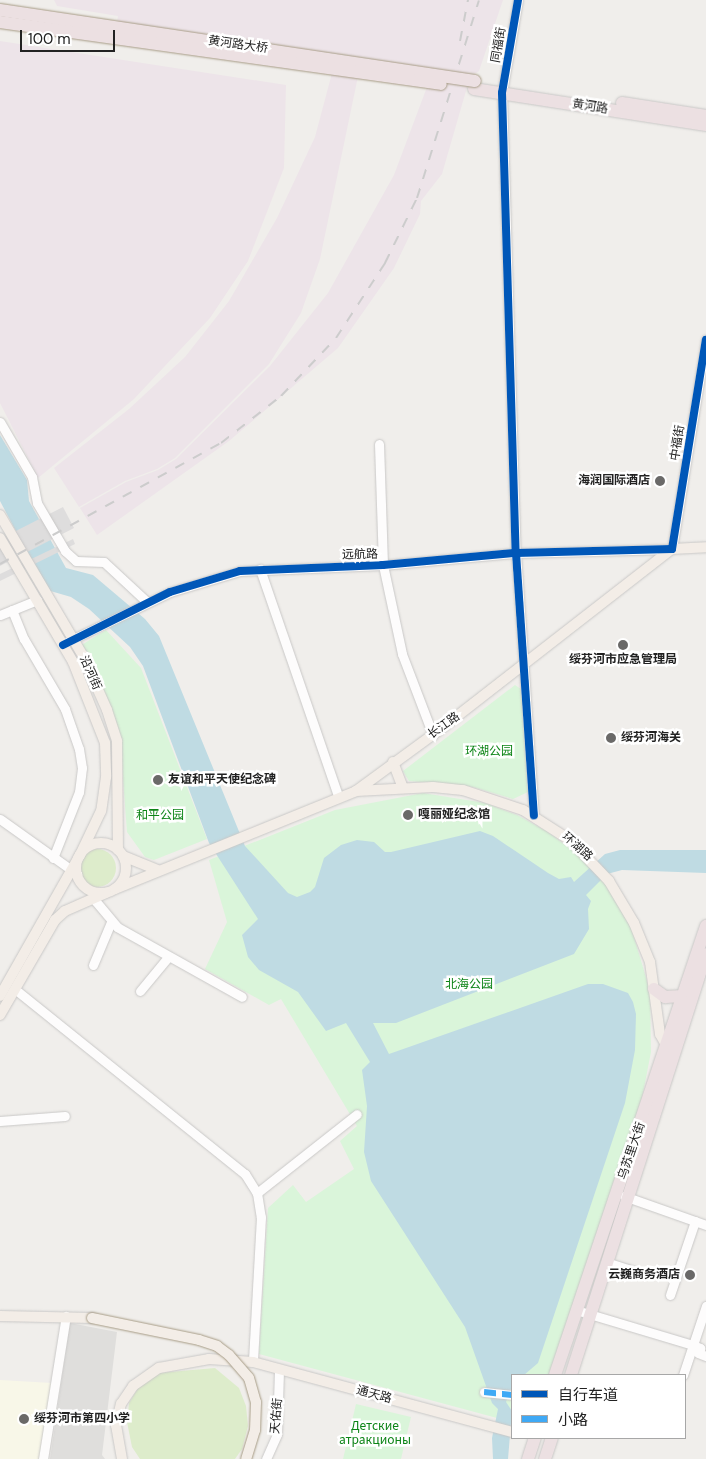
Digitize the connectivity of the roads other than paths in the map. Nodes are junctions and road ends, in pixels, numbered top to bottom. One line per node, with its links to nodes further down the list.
1 (518, 0): 5 (street, 同福街)
2 (0, 10): 4 (highway, 黄河路大桥, bridge)
3 (0, 22): 4 (highway, 黄河路大桥, bridge)
4 (475, 85): 5 (highway, 黄河路)
5 (502, 90): 6 (highway, 黄河路); 7 (highway, 黄河路); 15 (street, 同福街)
6 (706, 116)
7 (706, 125)
8 (706, 340): 14 (street, 中福街)
9 (0, 422): 19 (street)
10 (379, 444): 16 (street)
11 (0, 515): 22 (main road, 沿河街)
12 (0, 538): 18 (main road, 沿河街)
13 (706, 547): 14 (main road)
14 (672, 549): 15 (street, 远航路); 24 (main road, 长江路)
15 (516, 553): 16 (street, 远航路); 24 (street, 同福街)
16 (383, 565): 17 (street, 远航路); 25 (street)
17 (260, 569): 19 (street, 远航路); 29 (street)
18 (37, 600): 20 (street); 23 (main road, 沿河街)
19 (147, 602): 22 (street, 远航路)
20 (12, 610): 21 (street); 34 (street)
21 (0, 615)
22 (73, 639): 23 (street, 远航路); 32 (main road, 沿河街)
23 (63, 645): 33 (main road, 沿河街)
24 (526, 664): 25 (main road, 长江路); 30 (street, 同福街)
25 (433, 735): 26 (main road, 长江路)
26 (393, 762): 27 (main road); 28 (main road, 长江路)
27 (403, 788): 28 (main road, 环湖路); 30 (main road, 环湖路)
28 (356, 791): 29 (main road, 长江路)
29 (338, 796): 35 (main road, 长江路)
30 (534, 815): 44 (main road, 环湖路)
31 (0, 818): 34 (street)
32 (121, 853): 33 (main road); 35 (main road); 37 (main road)
33 (80, 855): 36 (main road)
34 (53, 858): 36 (street)
35 (157, 870): 37 (main road, 长江路)
36 (73, 872): 37 (main road); 47 (main road)
37 (111, 891): 38 (main road, 长江路)
38 (93, 898): 39 (street); 45 (main road, 长江路)
39 (111, 922): 42 (street); 43 (street)
40 (706, 926): 48 (highway, 乌苏里大街)
41 (706, 954): 51 (highway, 乌苏里大街)
42 (168, 957): 46 (street); 49 (street)
43 (93, 965)
44 (654, 989): 48 (highway); 51 (main road, 环湖路)
45 (16, 990): 50 (main road, 长江路); 55 (street)
46 (140, 991)
47 (0, 996)
48 (683, 996): 51 (highway, 乌苏里大街)
49 (242, 997)
50 (0, 1015)
51 (670, 1051): 56 (highway, 乌苏里大街)
52 (357, 1114): 55 (street)
53 (65, 1116): 54 (street)
54 (0, 1121)
55 (257, 1193): 69 (street)
56 (622, 1196): 57 (street); 59 (highway, 乌苏里大街); 63 (highway, 乌苏里大街)
57 (695, 1221): 58 (street); 61 (street)
58 (706, 1225)
59 (606, 1262): 60 (street); 64 (highway, 乌苏里大街)
60 (633, 1271)
61 (670, 1295)
62 (706, 1306): 67 (street)
63 (576, 1310): 64 (street); 71 (highway, 乌苏里大街)
64 (590, 1314): 67 (street); 72 (highway, 乌苏里大街)
65 (0, 1316): 66 (main road)
66 (66, 1316): 79 (street); 81 (main road, bridge)
67 (693, 1346): 68 (street); 73 (street)
68 (706, 1356)
69 (252, 1362): 70 (main road, 通天路); 80 (main road, 通天路)
70 (279, 1370): 76 (main road, 通天路); 82 (street, 天佑街)
71 (555, 1374)
72 (571, 1374)
73 (683, 1374)
74 (484, 1392): 75 (street)
75 (511, 1395)
76 (511, 1432)
77 (535, 1439): 83 (highway)
78 (551, 1440): 84 (highway)
79 (43, 1459)
80 (122, 1459)
81 (246, 1459)
82 (266, 1459)
83 (528, 1459)
84 (545, 1459)

